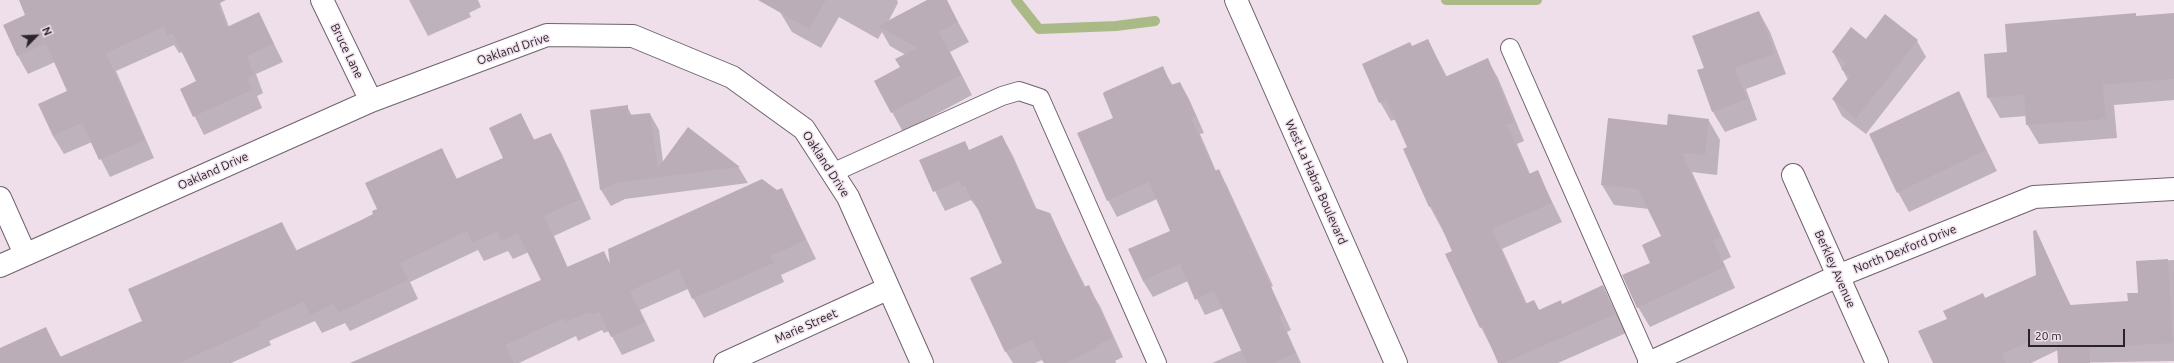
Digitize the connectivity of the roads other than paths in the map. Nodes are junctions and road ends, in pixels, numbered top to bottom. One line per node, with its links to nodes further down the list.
1 (322, 0): 4 (street, Bruce Lane)
2 (1236, 0): 16 (street, West La Habra Boulevard)
3 (1510, 48): 17 (lane)
4 (371, 101): 5 (street, Oakland Drive); 9 (street, Oakland Drive)
5 (832, 173): 12 (street, Oakland Drive); 15 (lane)
6 (1793, 175): 11 (street, Berkley Avenue)
7 (2174, 189): 11 (street, North Dexford Drive)
8 (0, 198): 9 (street)
9 (25, 254): 10 (street, Oakland Drive)
10 (0, 266)
11 (1838, 276): 17 (street, North Dexford Drive); 18 (street, Berkley Avenue)
12 (887, 289): 13 (street, Marie Street); 14 (street, Oakland Drive)
13 (725, 363)
14 (922, 363)
15 (1157, 363)
16 (1396, 363)
17 (1649, 363)
18 (1877, 363)

